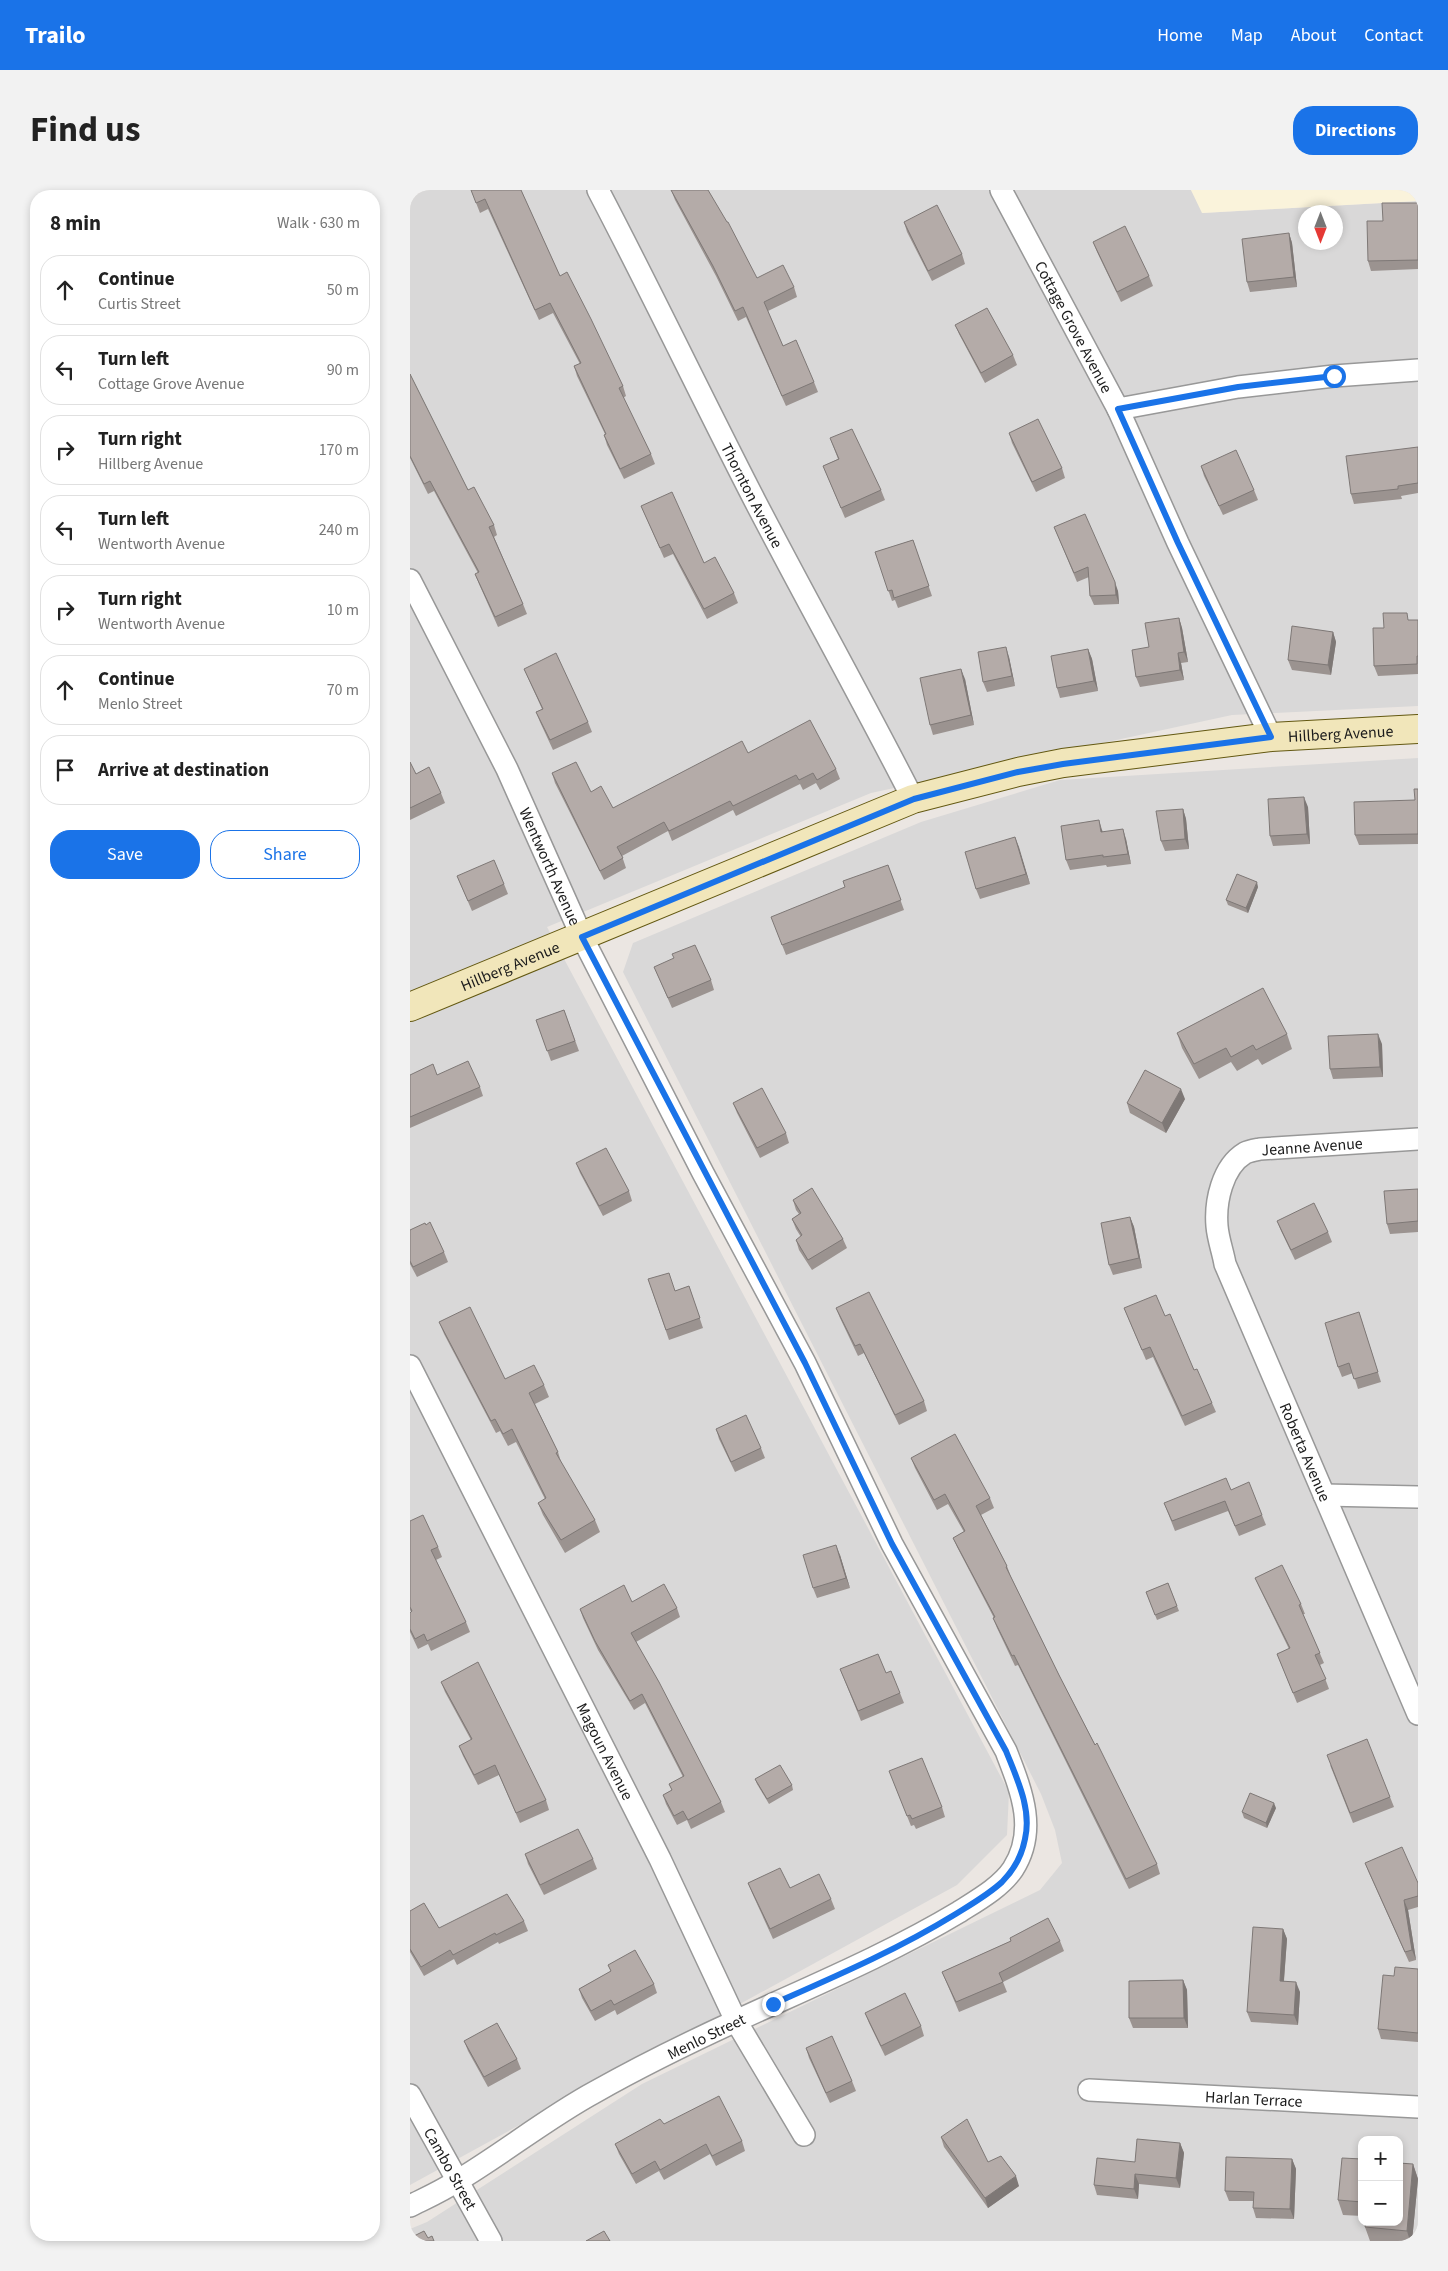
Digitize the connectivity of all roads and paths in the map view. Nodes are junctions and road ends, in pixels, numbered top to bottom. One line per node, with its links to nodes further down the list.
1 (598, 190): 8 (street, Thornton Avenue)
2 (1001, 190): 4 (street, Cottage Grove Avenue)
3 (1418, 370): 4 (street)
4 (1118, 409): 7 (street, Cottage Grove Avenue)
5 (410, 580): 9 (street, Wentworth Avenue)
6 (1418, 729): 7 (street, Hillberg Avenue)
7 (1271, 737): 8 (street, Hillberg Avenue)
8 (914, 799): 9 (street, Hillberg Avenue)
9 (582, 937): 10 (street, Hillberg Avenue); 17 (street, Wentworth Avenue)
10 (410, 1007)
11 (1418, 1139): 12 (street, Jeanne Avenue)
12 (1222, 1185): 14 (street, Roberta Avenue)
13 (410, 1366): 18 (street, Magoun Avenue)
14 (1324, 1495): 15 (street); 16 (street, Roberta Avenue)
15 (1418, 1497)
16 (1418, 1714)
17 (1022, 1850): 18 (street, Menlo Street)
18 (736, 2021): 22 (street, Magoun Avenue); 23 (street, Menlo Street)
19 (1089, 2090): 21 (street, Harlan Terrace)
20 (410, 2095): 23 (street, Cambo Street)
21 (1418, 2107)
22 (804, 2135)
23 (458, 2181): 24 (street, Menlo Street); 25 (street, Cambo Street)
24 (410, 2206)
25 (492, 2241)

